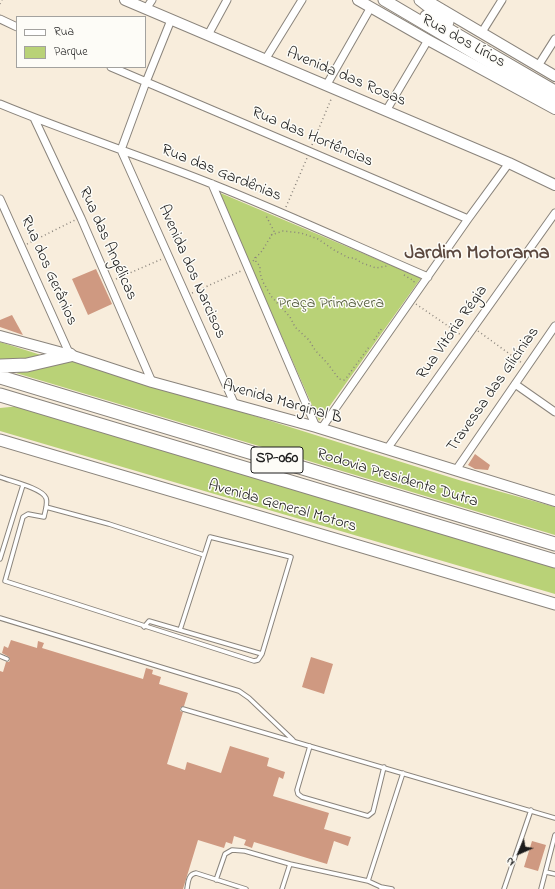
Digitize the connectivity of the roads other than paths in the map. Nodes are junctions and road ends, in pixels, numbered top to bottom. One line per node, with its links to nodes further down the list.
1 (125, 0): 12 (street, Avenida das Rosas)
2 (152, 0): 12 (street)
3 (227, 0): 17 (street)
4 (302, 0): 21 (street)
5 (358, 0): 11 (street, Rua dos Lírios)
6 (384, 0): 28 (main road)
7 (398, 0): 18 (main road)
8 (420, 0): 18 (main road)
9 (426, 0): 16 (street)
10 (502, 0): 16 (street)
11 (371, 7): 20 (street, Rua dos Lírios); 26 (street)
12 (146, 9): 14 (street, Avenida das Rosas)
13 (0, 19): 15 (street)
14 (171, 20): 17 (street, Avenida das Rosas); 25 (street)
15 (16, 27)
16 (482, 32): 22 (street)
17 (208, 35): 21 (street, Avenida das Rosas)
18 (460, 36): 27 (main road)
19 (555, 39): 22 (street)
20 (428, 40): 30 (street, Rua dos Lírios); 31 (street)
21 (265, 60): 26 (street, Avenida das Rosas)
22 (538, 66): 24 (street)
23 (113, 68): 25 (street, Rua das Hortências)
24 (555, 76)
25 (146, 82): 33 (street); 39 (street, Rua das Hortências)
26 (326, 86): 31 (street, Avenida das Rosas)
27 (555, 91)
28 (555, 100)
29 (0, 104): 32 (street, Rua das Gardênias)
30 (555, 109)
31 (386, 111): 34 (street, Avenida das Rosas)
32 (34, 118): 33 (street, Rua das Gardênias); 46 (street, Rua das Angélicas)
33 (121, 150): 35 (street, Rua das Gardênias); 49 (street, Avenida dos Narcisos)
34 (509, 164): 36 (street, Avenida das Rosas); 39 (street)
35 (212, 184): 40 (street, Rua das Gardênias); 51 (street)
36 (555, 185)
37 (0, 199): 43 (street, Rua dos Gerânios)
38 (555, 213): 53 (street, Rua Vitória Régia)
39 (468, 219): 40 (street)
40 (428, 277): 51 (street)
41 (555, 326): 47 (street, Travessa das Glicínias)
42 (0, 336): 43 (street, Avenida Marginal B)
43 (70, 355): 44 (highway); 46 (street, Avenida Marginal B)
44 (0, 366)
45 (0, 376): 59 (highway, Rodovia Presidente Dutra / SP-060)
46 (152, 382): 49 (street, Avenida Marginal B)
47 (515, 384): 50 (street); 54 (street, Travessa das Glicínias)
48 (8, 398): 62 (highway, Rodovia Presidente Dutra / SP-060)
49 (235, 405): 51 (street, Avenida Marginal B)
50 (555, 412)
51 (318, 428): 53 (street, Avenida Marginal B)
52 (0, 440): 65 (main road, Avenida General Motors)
53 (387, 449): 54 (street, Avenida Marginal B)
54 (456, 470): 57 (street, Avenida Marginal B)
55 (0, 478): 56 (lane)
56 (24, 485): 58 (lane); 61 (lane)
57 (555, 501)
58 (46, 507): 60 (lane); 64 (lane)
59 (555, 544)
60 (204, 555): 68 (lane); 69 (lane)
61 (0, 559)
62 (555, 561)
63 (0, 579): 64 (lane)
64 (5, 581): 67 (lane)
65 (555, 604)
66 (0, 618): 73 (lane)
67 (144, 626): 68 (lane); 69 (lane)
68 (180, 630): 69 (lane)
69 (262, 654)
70 (0, 656): 71 (lane)
71 (7, 658)
72 (184, 709): 73 (lane)
73 (294, 741): 74 (lane)
74 (310, 746): 75 (lane); 75 (lane)
75 (384, 768): 76 (lane)
76 (404, 773): 77 (lane); 84 (lane)
77 (531, 810): 78 (lane); 90 (lane)
78 (555, 818)
79 (555, 836): 81 (lane)
80 (290, 864): 83 (lane); 84 (lane); 88 (lane)
81 (546, 872): 82 (lane); 91 (lane)
82 (555, 874)
83 (216, 880): 86 (lane); 87 (lane)
84 (368, 881): 85 (lane)
85 (381, 888): 89 (lane)
86 (187, 889)
87 (246, 889)
88 (282, 889)
89 (392, 889)
90 (504, 889)
91 (541, 889)

